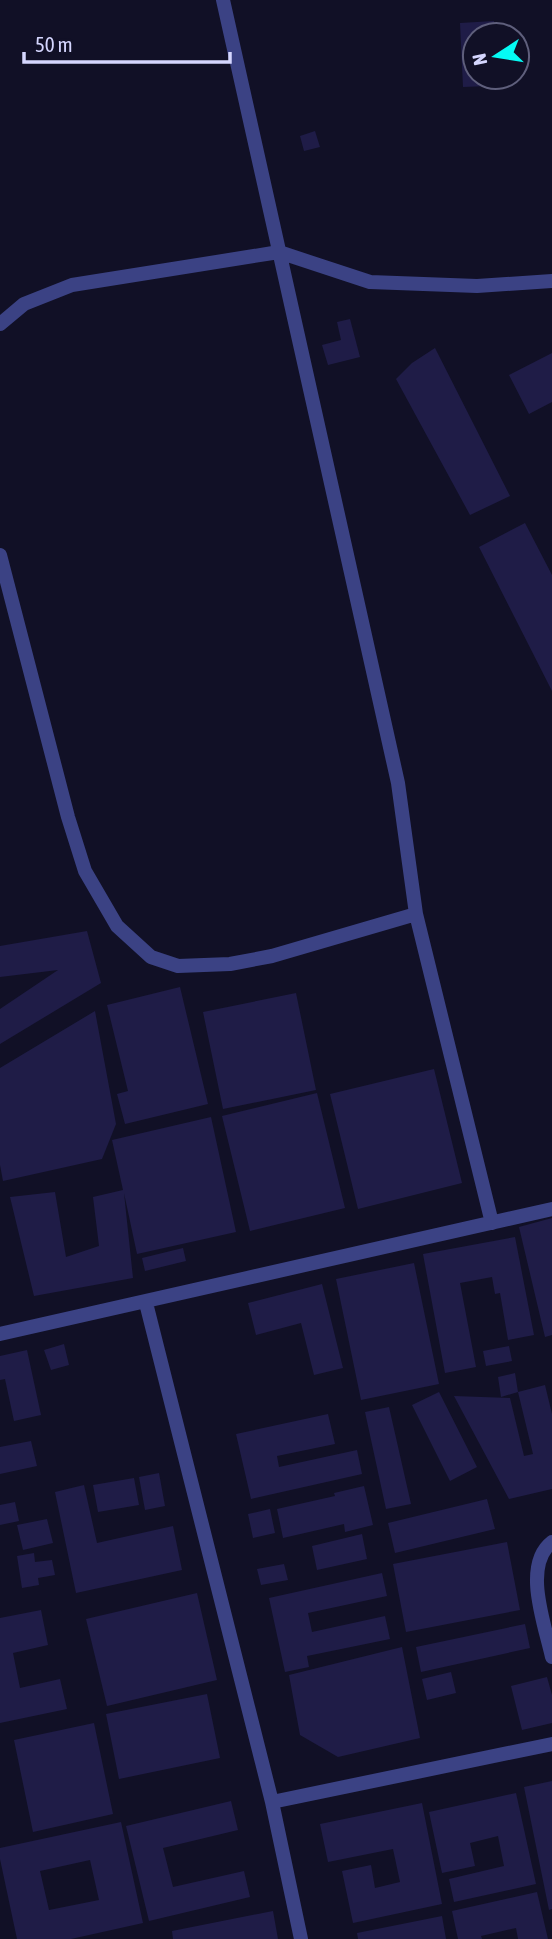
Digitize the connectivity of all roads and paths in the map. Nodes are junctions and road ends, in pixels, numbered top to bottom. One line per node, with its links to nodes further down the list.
1 (223, 0): 2 (street)
2 (279, 252): 3 (street); 4 (street); 6 (street)
3 (552, 281)
4 (0, 324)
5 (0, 555): 6 (street)
6 (416, 914): 8 (street)
7 (552, 1209): 8 (street)
8 (492, 1223): 9 (street)
9 (146, 1303): 10 (street); 14 (street)
10 (0, 1334)
11 (552, 1542): 12 (street)
12 (552, 1657)
13 (552, 1744): 14 (street)
14 (272, 1802): 15 (street)
15 (301, 1939)

